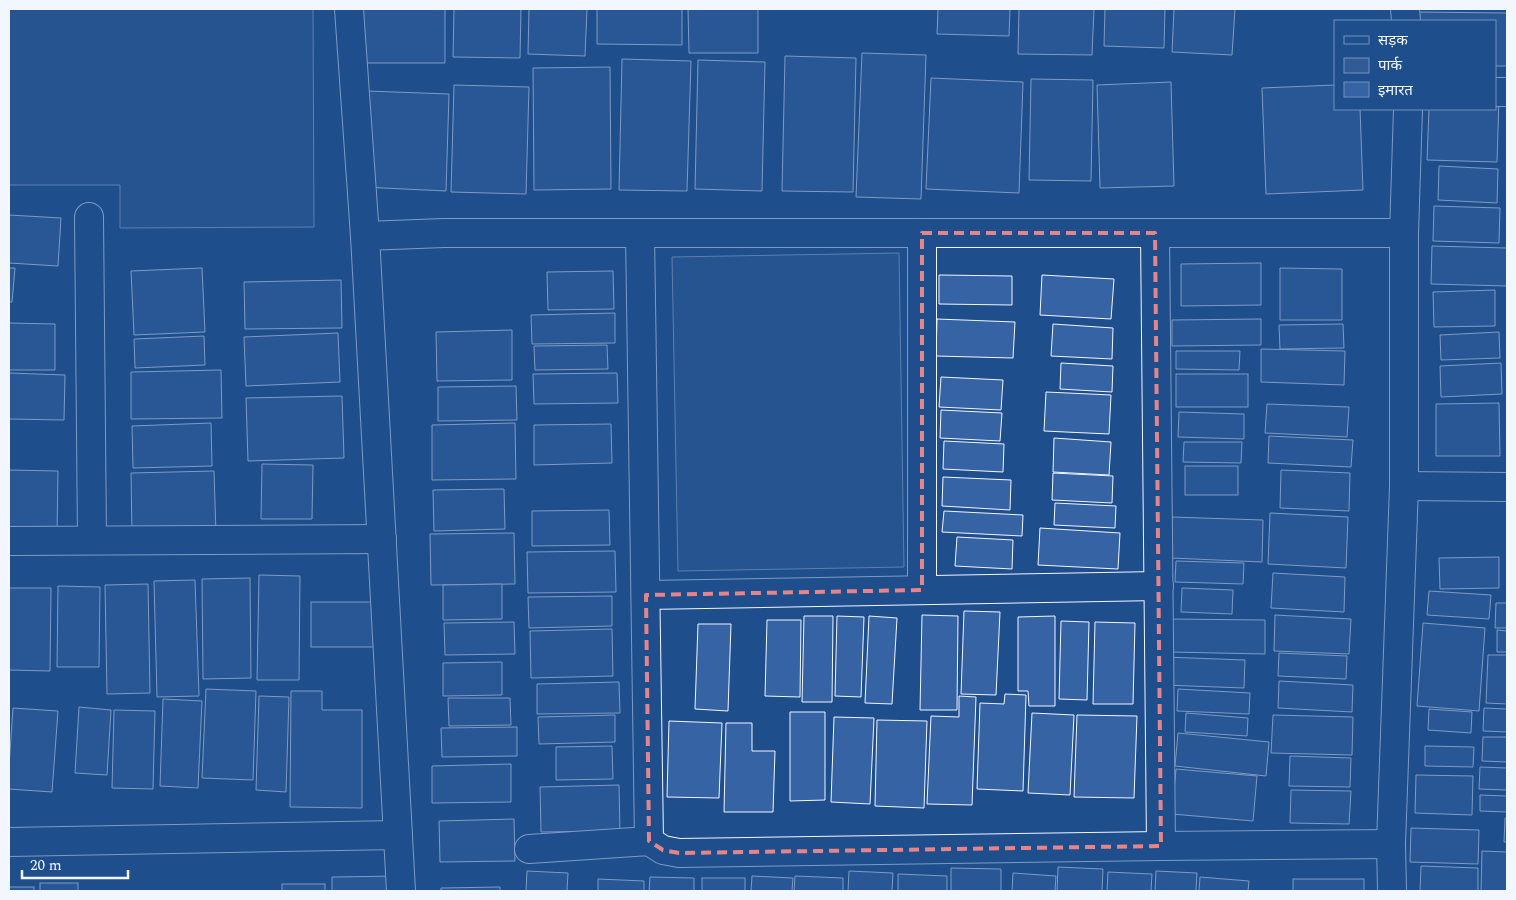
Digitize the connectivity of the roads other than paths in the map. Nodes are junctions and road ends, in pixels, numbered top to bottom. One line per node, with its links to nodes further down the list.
1 (349, 9): 8 (street)
2 (1408, 110): 7 (street)
3 (89, 217): 12 (street)
4 (640, 233): 5 (street); 8 (street); 16 (street)
5 (922, 233): 6 (street); 15 (street)
6 (1155, 233): 7 (street); 14 (street)
7 (1404, 234): 9 (street)
8 (365, 236): 11 (street)
9 (1404, 486): 10 (street); 20 (street)
10 (1507, 487)
11 (382, 539): 12 (street); 17 (street)
12 (92, 540): 13 (street)
13 (9, 541)
14 (1158, 586): 15 (street); 21 (street)
15 (922, 590): 16 (street)
16 (646, 595): 18 (street)
17 (398, 834): 19 (street); 23 (street)
18 (649, 840): 21 (street); 22 (street)
19 (9, 842)
20 (1391, 844): 21 (street); 24 (street)
21 (1160, 846)
22 (529, 849)
23 (401, 891)
24 (1392, 891)

